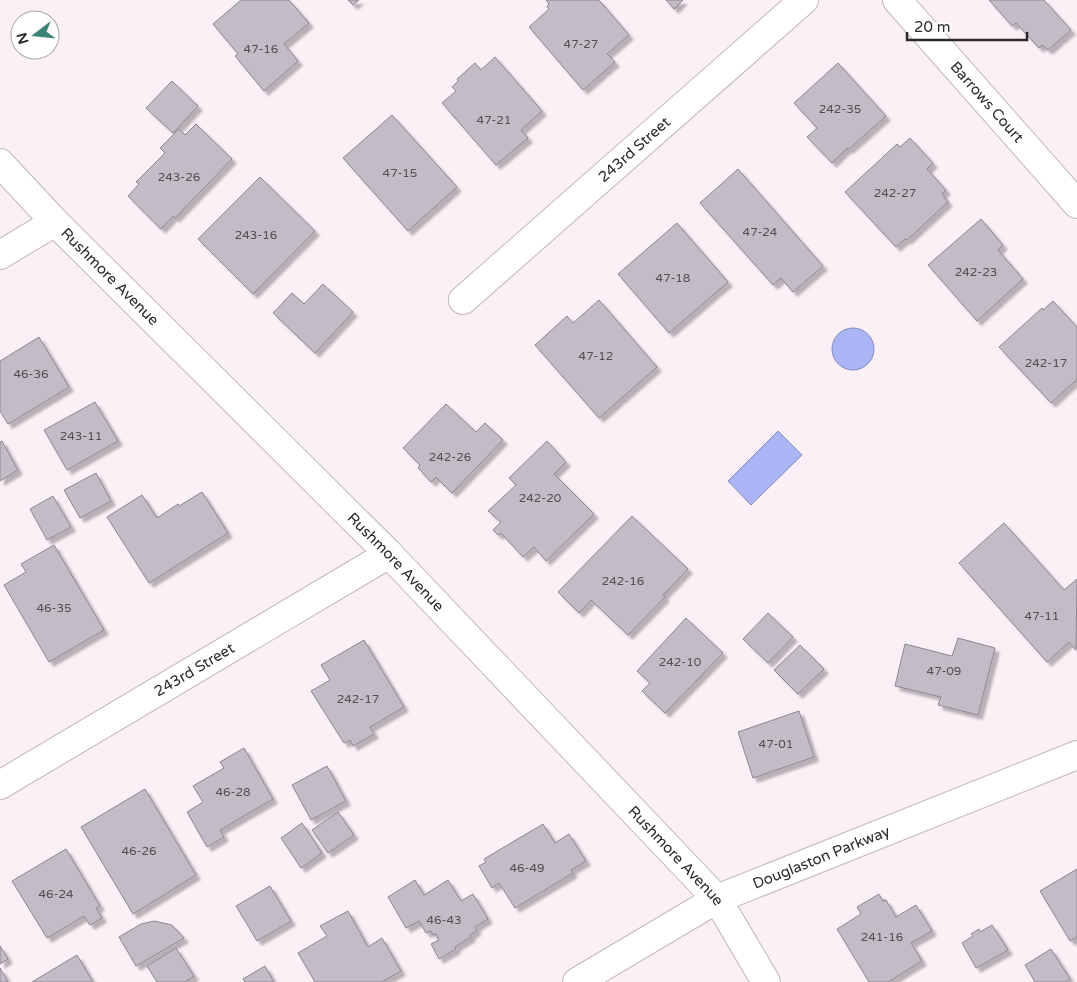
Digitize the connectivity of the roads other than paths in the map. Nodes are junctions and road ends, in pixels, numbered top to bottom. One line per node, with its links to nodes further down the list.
1 (804, 0): 7 (street, 243rd Street)
2 (897, 0): 4 (street, Barrows Court)
3 (0, 164): 5 (street, Rushmore Avenue)
4 (1077, 204)
5 (55, 222): 6 (street); 8 (street, Rushmore Avenue)
6 (0, 255)
7 (463, 300)
8 (389, 554): 10 (street, 243rd Street); 11 (street, Rushmore Avenue)
9 (1077, 754): 11 (street, Douglaston Parkway)
10 (0, 785)
11 (717, 899): 12 (street, Douglaston Parkway); 13 (street, Rushmore Avenue)
12 (577, 982)
13 (766, 982)

